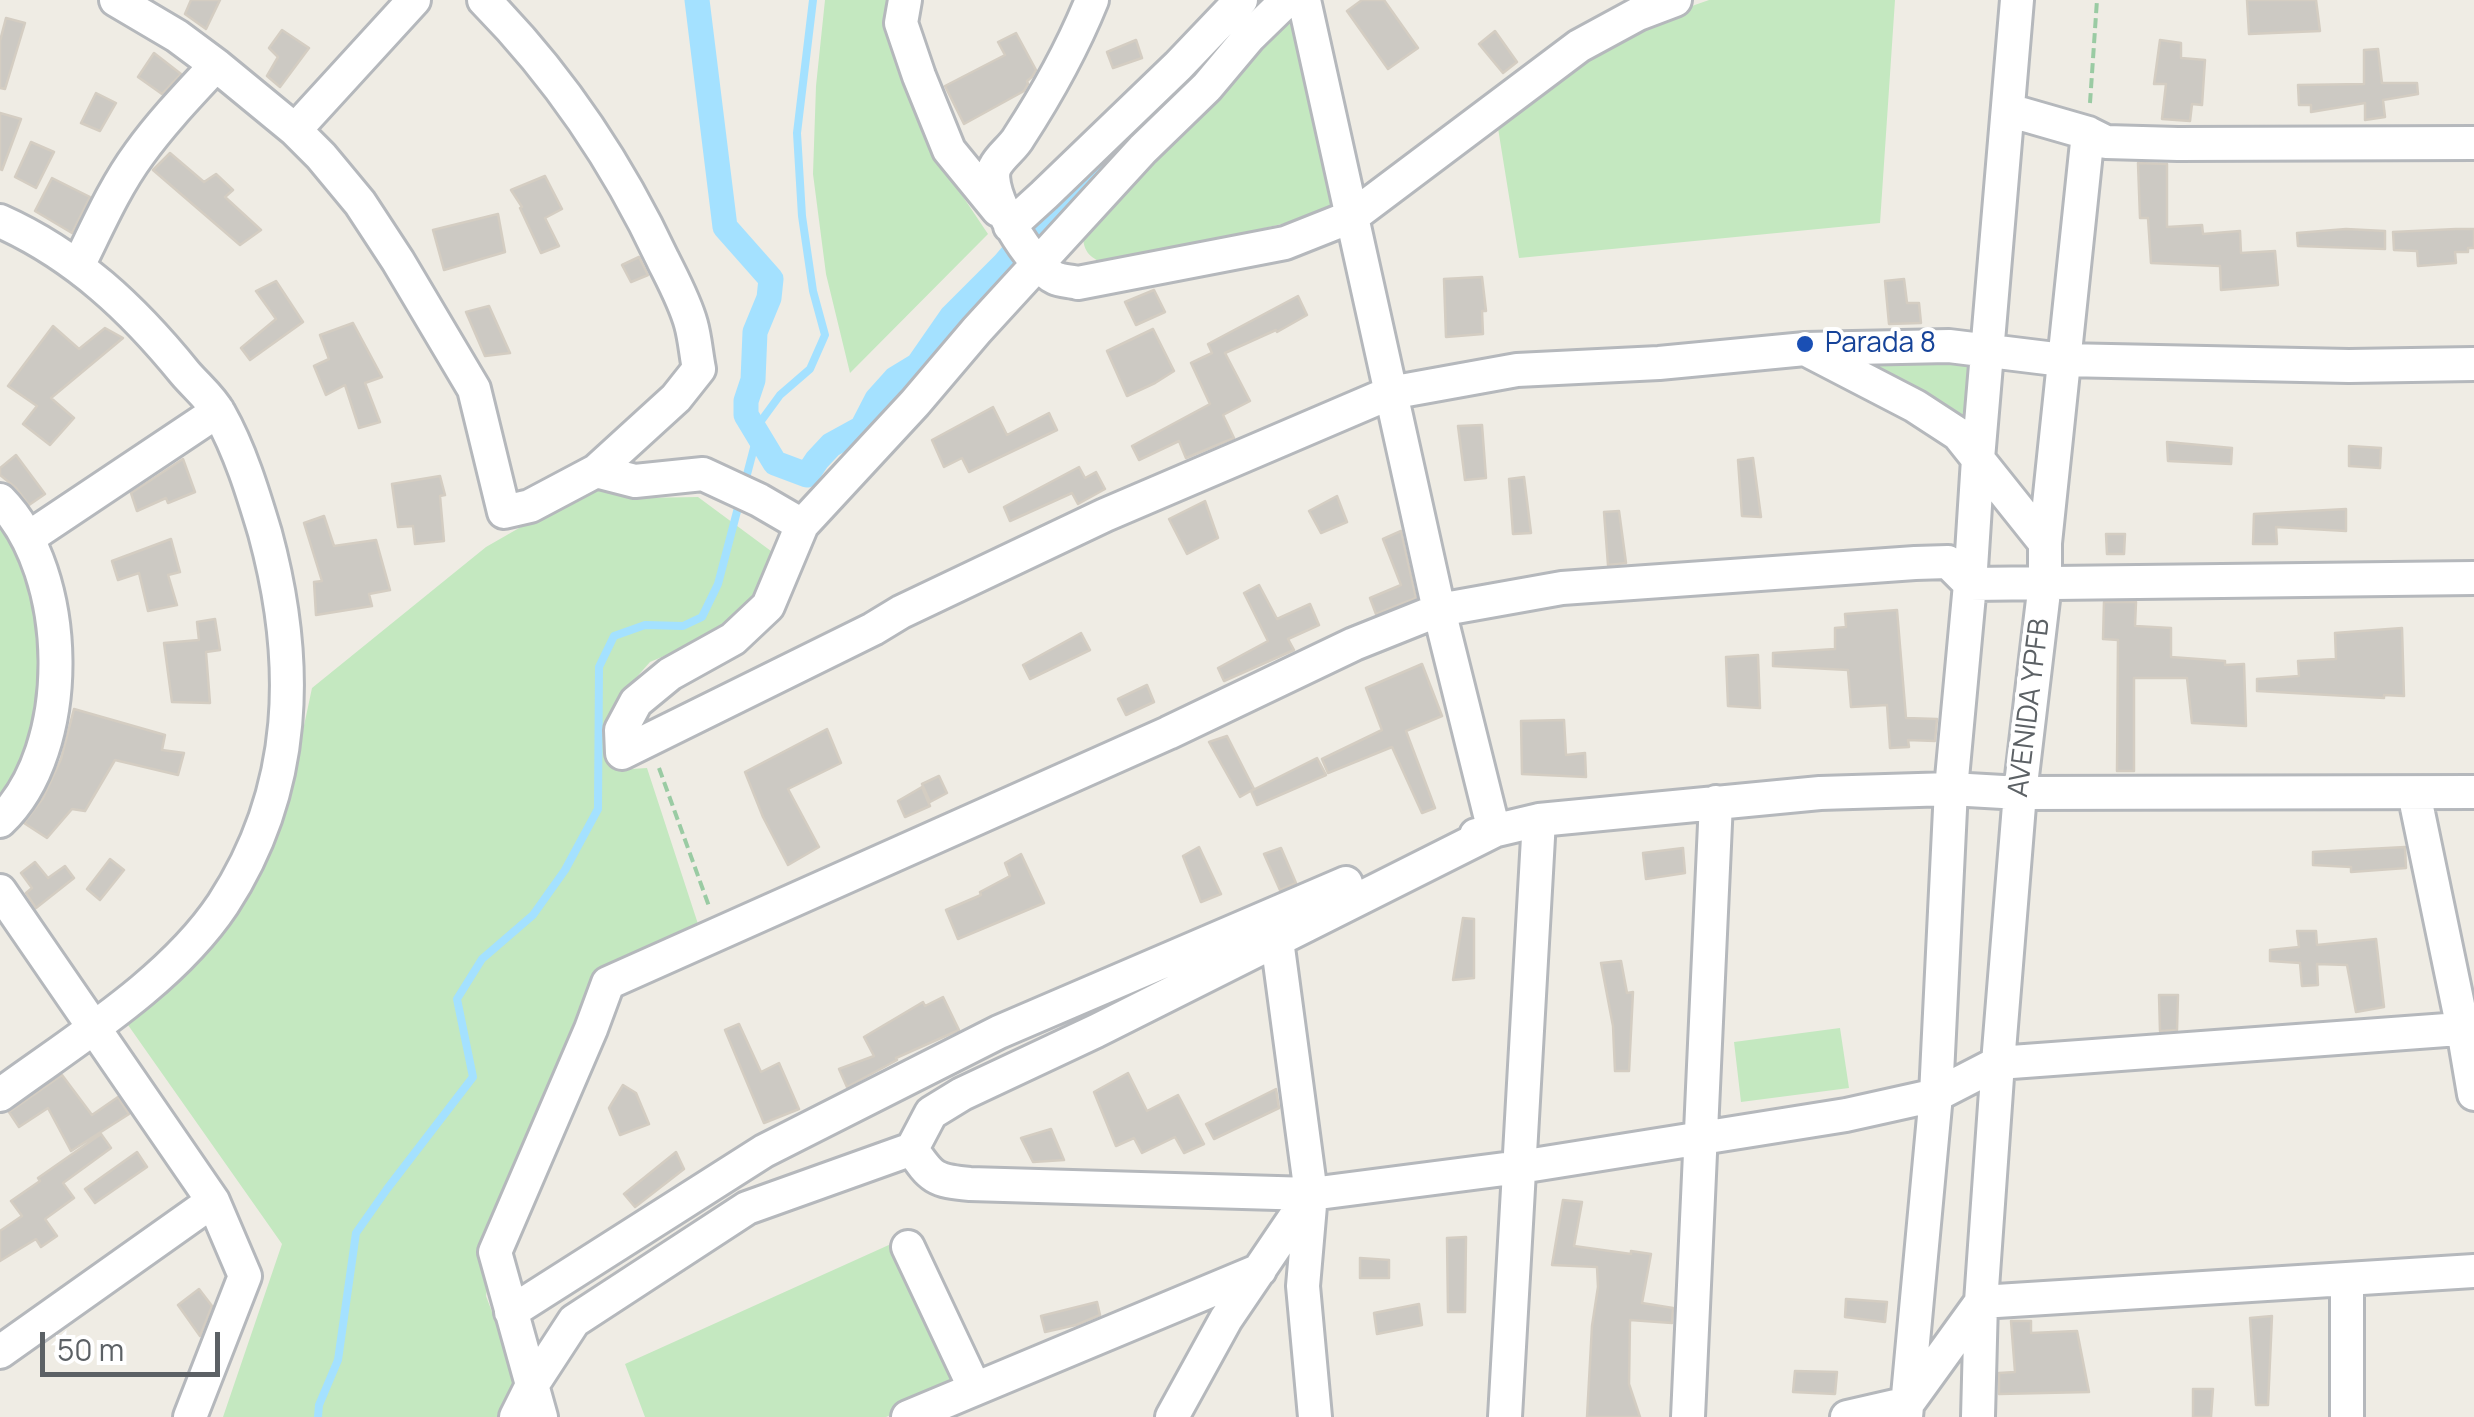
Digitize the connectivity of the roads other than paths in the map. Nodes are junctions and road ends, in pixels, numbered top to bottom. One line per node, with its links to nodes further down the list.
1 (116, 0): 11 (street)
2 (414, 0): 13 (street)
3 (484, 0): 27 (street)
4 (904, 0): 18 (street)
5 (1092, 0): 18 (street)
6 (1242, 0): 18 (street)
7 (1287, 0): 18 (street)
8 (1304, 0): 16 (street)
9 (1675, 0): 16 (street)
10 (2013, 1): 12 (street)
11 (216, 65): 13 (street); 19 (street)
12 (2008, 110): 14 (street); 21 (street)
13 (295, 130): 27 (street)
14 (2088, 133): 15 (street); 22 (street, AVENIDA YPFB)
15 (2474, 143)
16 (1353, 216): 18 (street); 24 (street)
17 (0, 221): 19 (street)
18 (1024, 245): 29 (street)
19 (78, 266): 25 (street)
20 (1805, 349): 21 (street); 24 (street); 26 (street)
21 (1987, 351): 22 (street); 26 (street)
22 (2063, 360): 23 (street); 31 (street, AVENIDA YPFB)
23 (2474, 364)
24 (1390, 393): 29 (street); 35 (street)
25 (218, 411): 30 (street); 46 (street)
26 (1978, 459): 31 (street); 34 (street)
27 (596, 471): 29 (street)
28 (0, 500): 30 (street)
29 (802, 526)
30 (28, 538): 42 (street)
31 (2046, 543): 33 (street, AVENIDA YPFB)
32 (2474, 578): 33 (street)
33 (2044, 583): 34 (street); 37 (street, AVENIDA YPFB)
34 (1970, 584): 35 (street); 36 (street)
35 (1439, 610): 43 (street); 62 (street)
36 (1951, 789): 37 (street); 40 (street); 51 (street)
37 (2020, 792): 39 (street); 48 (street, AVENIDA YPFB)
38 (2474, 792): 39 (street)
39 (2414, 793): 47 (street)
40 (1716, 802): 41 (street); 52 (street)
41 (1539, 820): 43 (street); 54 (street)
42 (0, 821)
43 (1494, 831): 45 (street); 62 (street)
44 (0, 891): 46 (street)
45 (1277, 940): 53 (street); 55 (street)
46 (92, 1028): 50 (street); 56 (street)
47 (2468, 1029): 48 (street); 49 (street)
48 (1998, 1064): 51 (street); 61 (street, AVENIDA YPFB)
49 (2474, 1094)
50 (0, 1095)
51 (1936, 1095): 52 (street); 66 (street)
52 (1700, 1138): 54 (street); 73 (street)
53 (912, 1149): 55 (street); 65 (street)
54 (1520, 1167): 55 (street); 72 (street)
55 (1311, 1194): 58 (street); 71 (street)
56 (213, 1202): 63 (street); 67 (street)
57 (908, 1247): 64 (street)
58 (1260, 1270): 64 (street); 70 (street)
59 (2474, 1271): 60 (street)
60 (2347, 1279): 61 (street); 76 (street)
61 (1981, 1302): 66 (street); 75 (street, AVENIDA YPFB)
62 (511, 1312): 65 (street)
63 (0, 1352)
64 (975, 1389): 69 (street)
65 (536, 1402): 68 (street)
66 (1907, 1410): 74 (street)
67 (190, 1417)
68 (516, 1417)
69 (908, 1417)
70 (1172, 1417)
71 (1314, 1417)
72 (1505, 1417)
73 (1688, 1417)
74 (1847, 1417)
75 (1978, 1417)
76 (2346, 1417)

